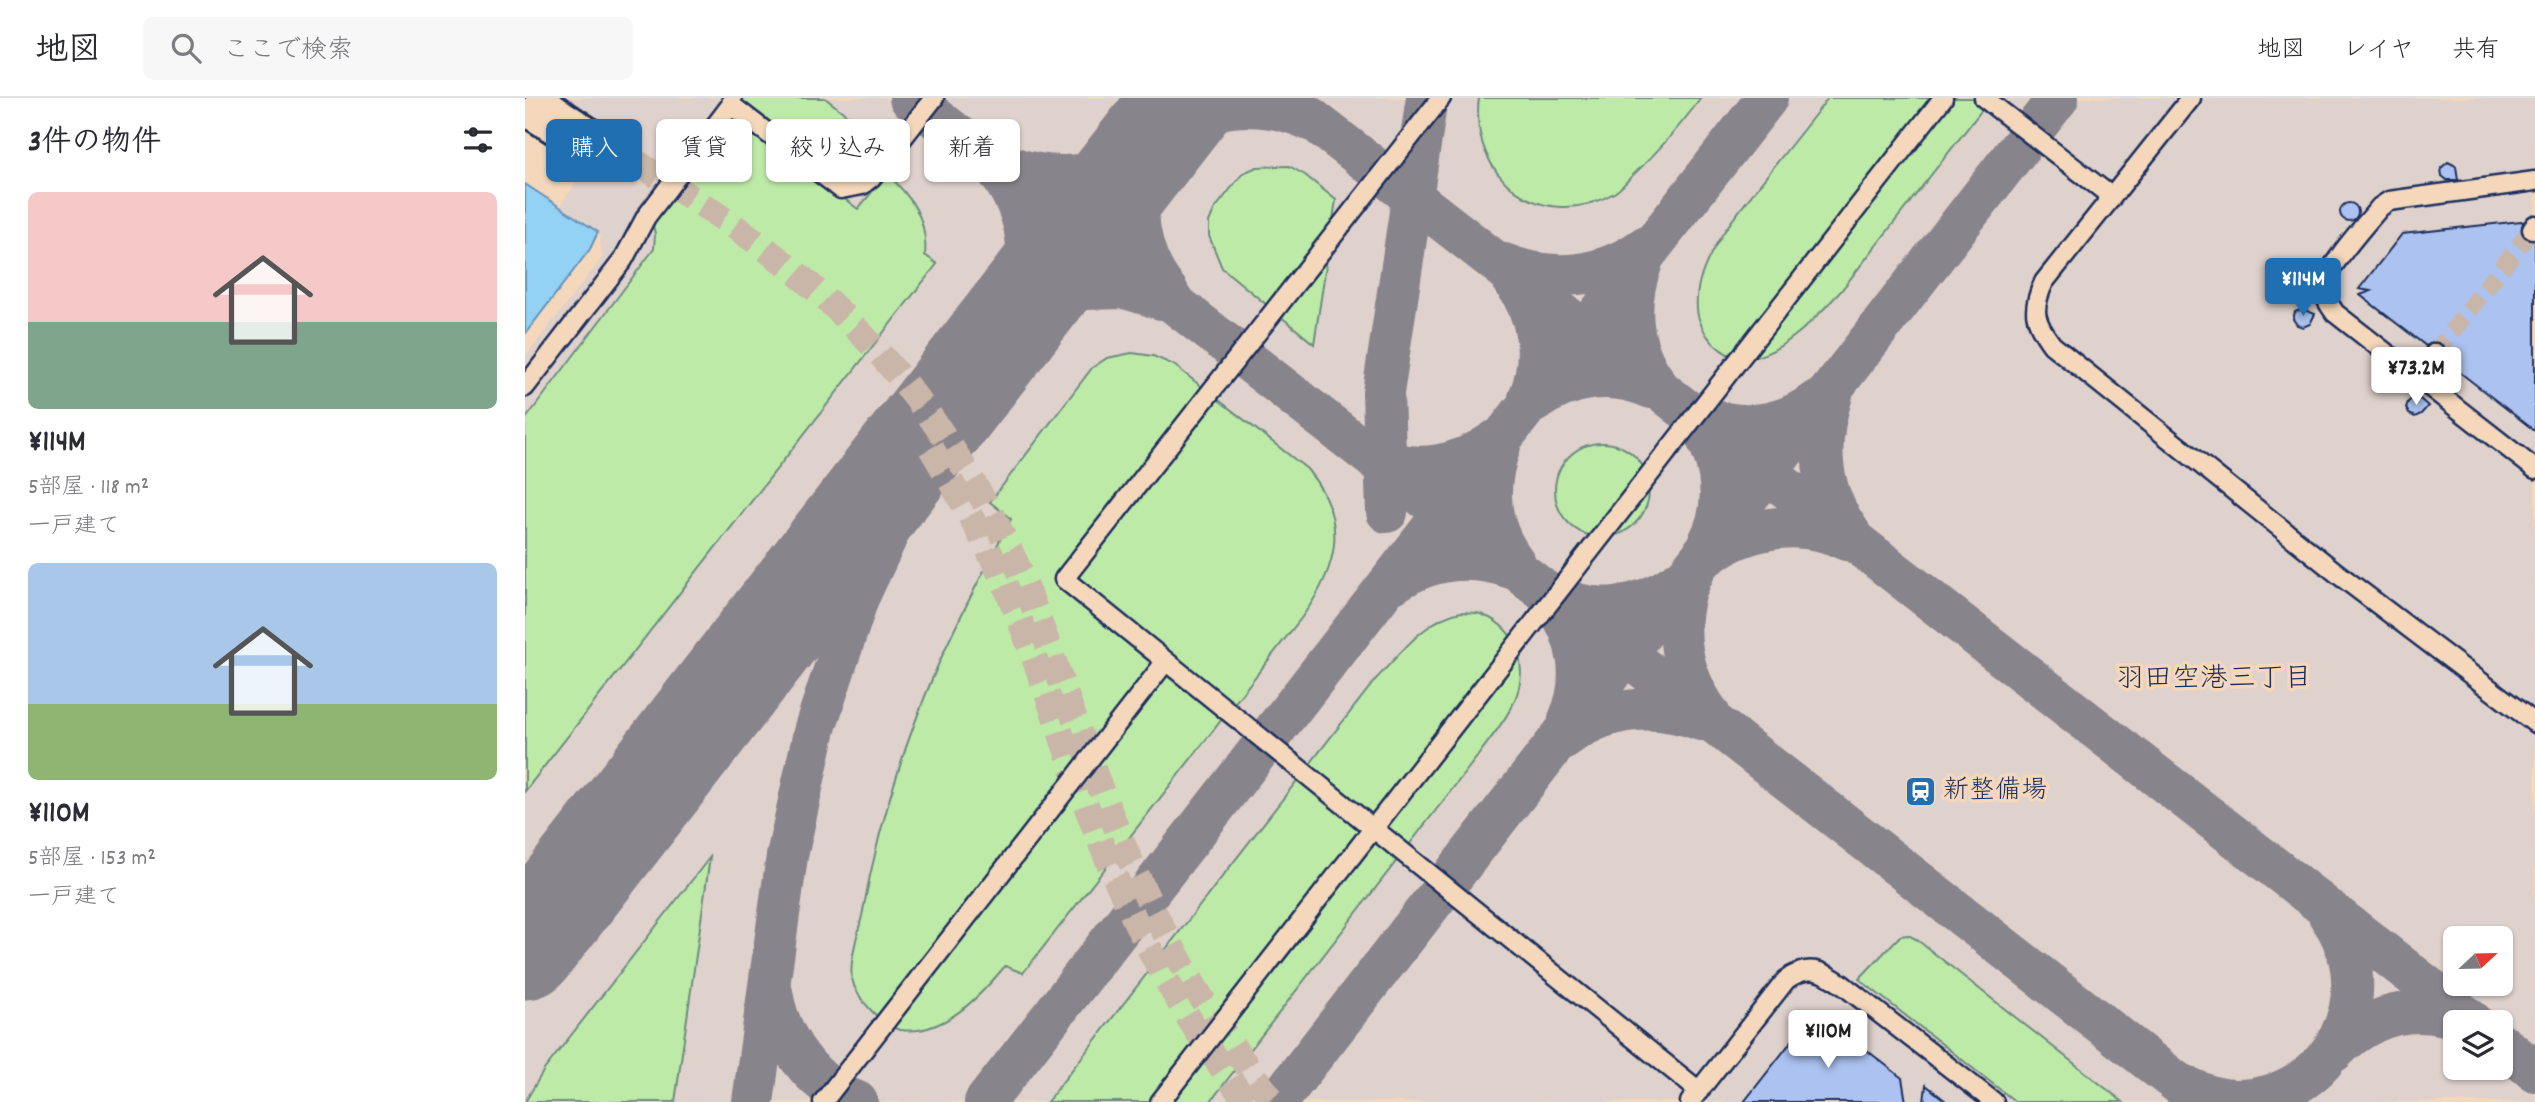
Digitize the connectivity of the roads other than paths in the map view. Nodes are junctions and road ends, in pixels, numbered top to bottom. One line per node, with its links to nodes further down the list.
1 (540, 98): 8 (highway)
2 (934, 98): 7 (lane)
3 (1441, 98): 15 (lane)
4 (1943, 98): 17 (lane)
5 (1984, 98): 10 (lane)
6 (2191, 98): 10 (lane)
7 (731, 101): 13 (lane)
8 (525, 112)
9 (2535, 181): 12 (lane)
10 (2112, 197): 16 (lane)
11 (2435, 353): 12 (lane)
12 (2417, 377): 14 (lane)
13 (525, 387)
14 (2535, 469)
15 (1166, 661): 17 (lane); 19 (lane)
16 (2535, 723)
17 (1374, 829): 18 (lane); 20 (lane)
18 (1694, 1096): 21 (lane)
19 (823, 1102)
20 (1160, 1102)
21 (1994, 1102)

